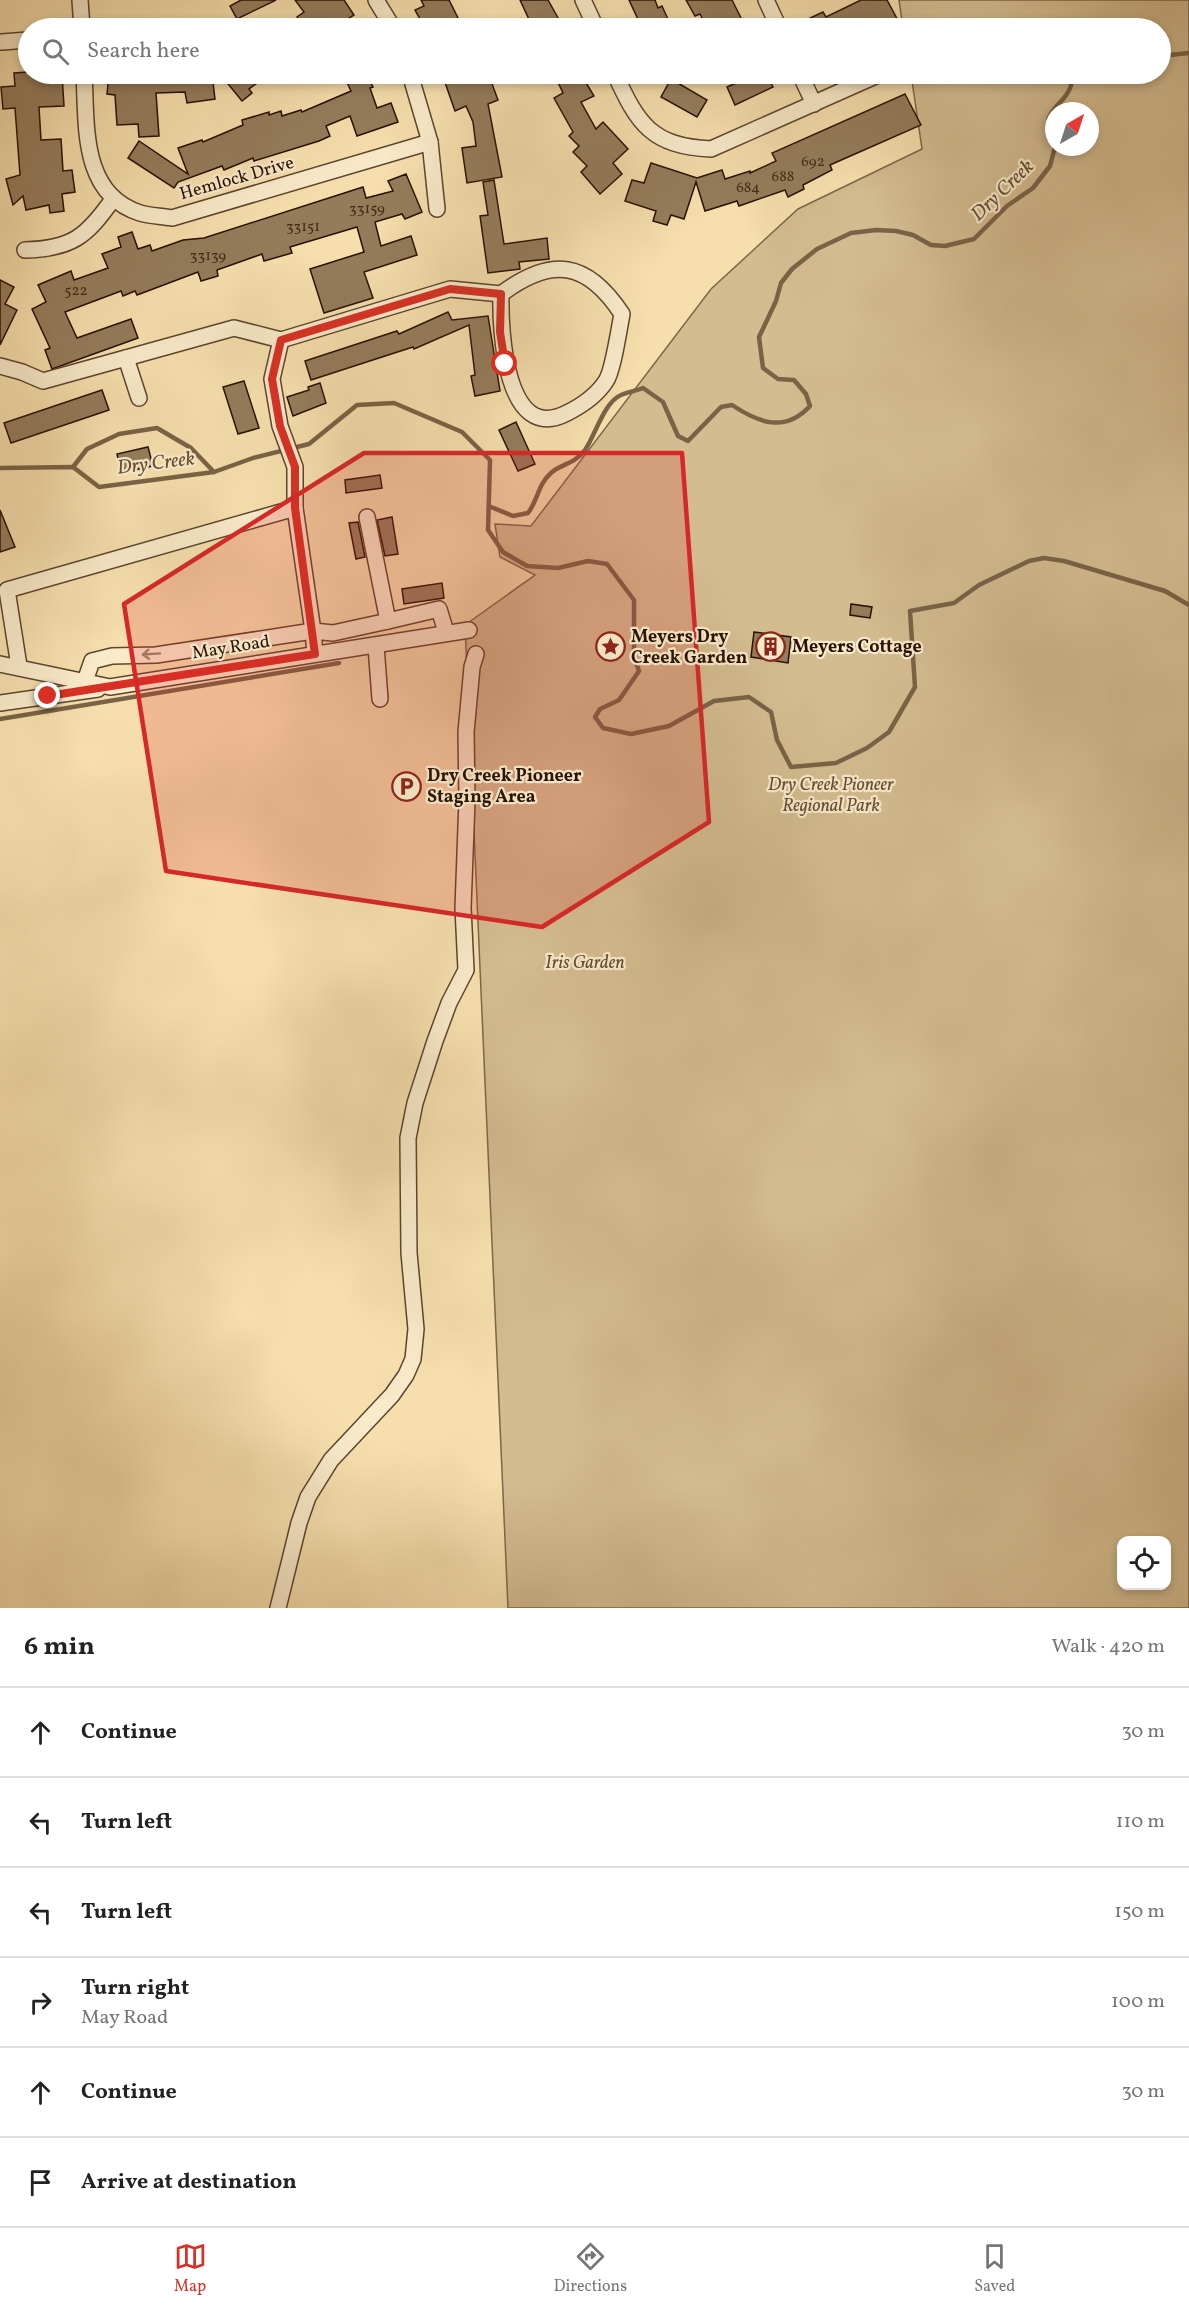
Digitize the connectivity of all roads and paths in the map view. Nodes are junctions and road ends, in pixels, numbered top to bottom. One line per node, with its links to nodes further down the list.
1 (80, 0): 5 (street)
2 (376, 0): 6 (street)
3 (583, 0): 7 (street)
4 (766, 0): 8 (street)
5 (81, 18)
6 (387, 18)
7 (591, 18)
8 (774, 18)
9 (18, 41): 10 (street)
10 (2, 42)
11 (85, 84): 18 (street, Hemlock Drive)
12 (413, 84): 17 (street)
13 (620, 84): 16 (street)
14 (805, 84): 16 (street)
15 (858, 84): 16 (street)
16 (814, 104)
17 (430, 142): 18 (street, Hemlock Drive); 19 (street)
18 (113, 199): 20 (street)
19 (437, 209)
20 (25, 250)
21 (501, 294): 21 (street); 22 (street)
22 (281, 340): 23 (street); 26 (street)
23 (126, 358): 24 (street); 25 (street)
24 (0, 366)
25 (139, 398)
26 (295, 508): 28 (street); 31 (street)
27 (367, 517): 29 (street)
28 (4, 589): 37 (street)
29 (387, 621): 31 (street); 32 (street)
30 (469, 630): 32 (street, May Road)
31 (313, 631): 34 (street); 38 (street, one-way to 38)
32 (446, 632): 33 (street, May Road)
33 (376, 646): 34 (street, May Road); 40 (street)
34 (315, 654): 39 (street, May Road)
35 (476, 654): 42 (street)
36 (0, 664): 37 (street, May Road)
37 (19, 666): 38 (street, May Road)
38 (85, 681): 39 (street, May Road)
39 (110, 687): 41 (street)
40 (380, 699)
41 (0, 703)
42 (278, 1608)

